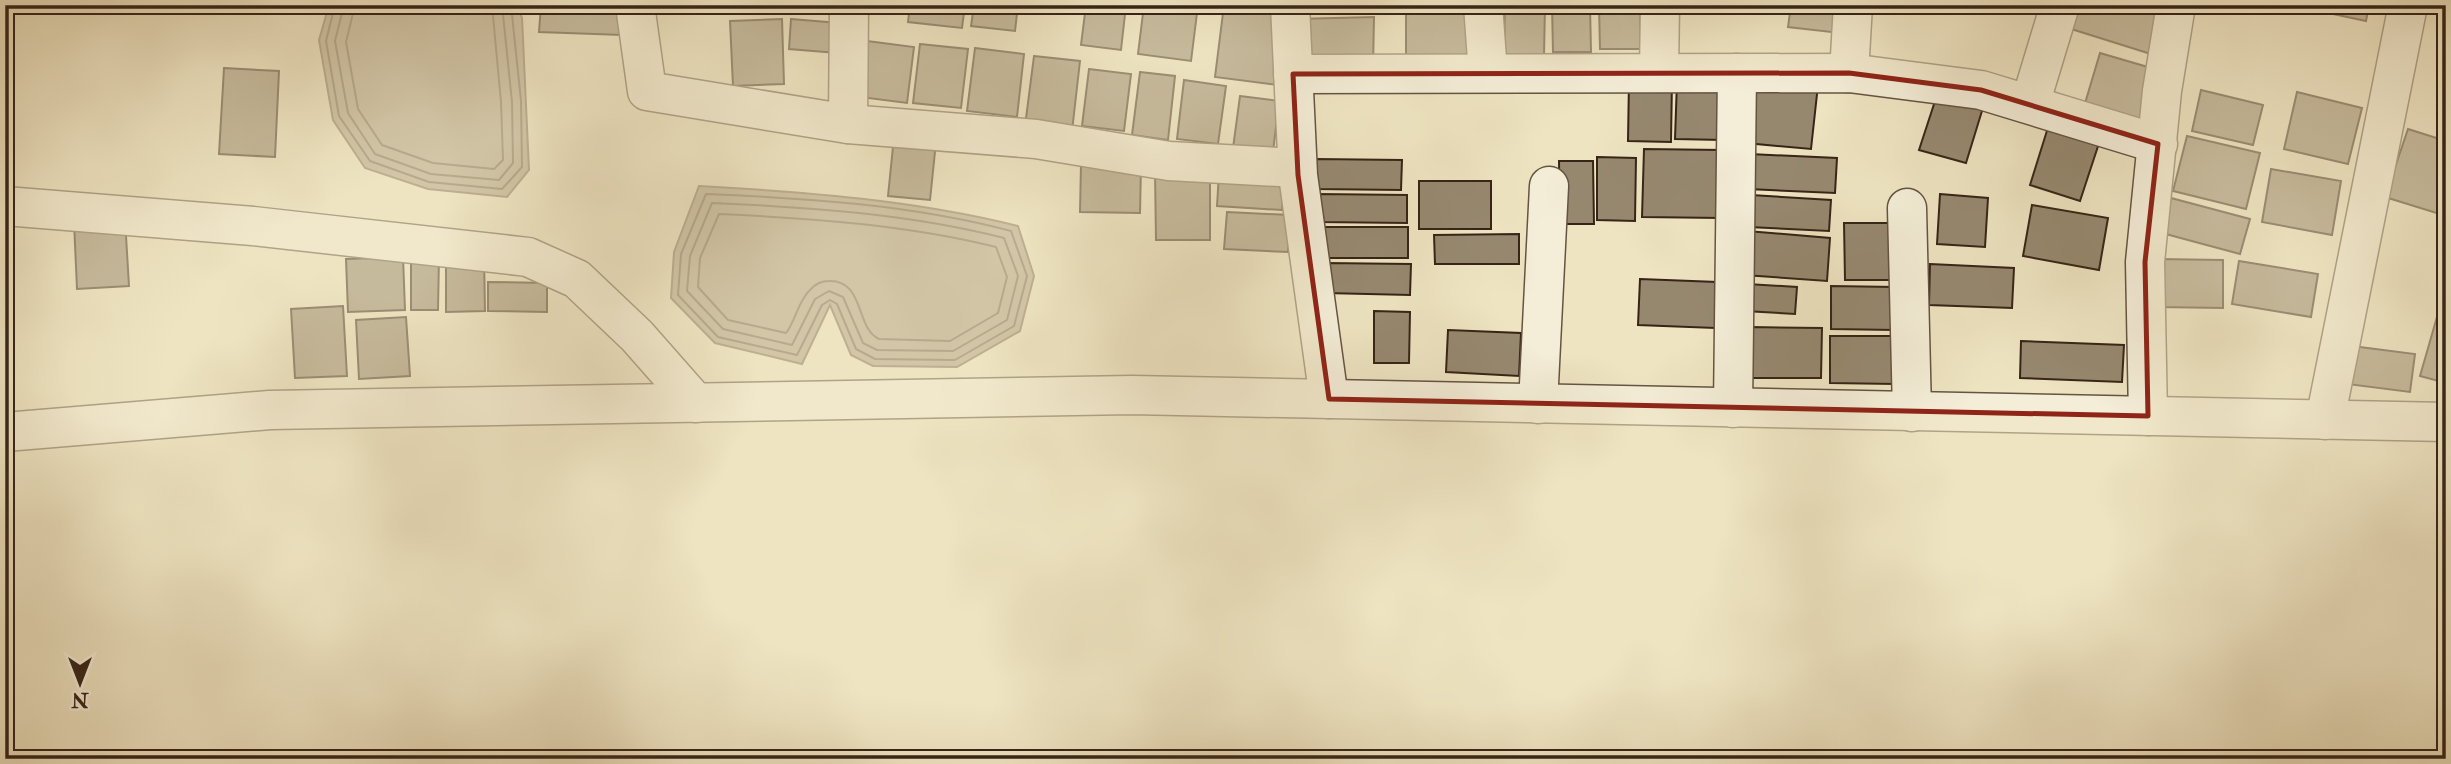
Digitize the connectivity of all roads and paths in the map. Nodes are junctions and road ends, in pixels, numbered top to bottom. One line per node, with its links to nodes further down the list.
1 (635, 5): 16 (street)
2 (849, 5): 16 (street)
3 (1290, 5): 14 (street)
4 (1483, 5): 10 (street)
5 (1660, 5): 11 (street)
6 (1853, 5): 13 (street)
7 (2060, 5): 15 (street)
8 (2176, 5): 17 (street)
9 (2408, 5): 28 (street)
10 (1488, 73): 11 (street); 14 (street)
11 (1659, 73): 12 (street)
12 (1737, 73): 13 (street); 25 (street)
13 (1849, 73): 15 (street)
14 (1293, 74): 18 (street)
15 (2030, 104): 17 (street)
16 (848, 124): 18 (street)
17 (2158, 144): 27 (street)
18 (1297, 168): 22 (street)
19 (1549, 186): 24 (street)
20 (5, 206): 23 (street)
21 (1907, 208): 26 (street)
22 (1329, 399): 23 (street); 24 (street)
23 (696, 403): 30 (street)
24 (1538, 404): 25 (street)
25 (1733, 408): 26 (street)
26 (1912, 412): 27 (street)
27 (2148, 416): 28 (street)
28 (2325, 420): 29 (street)
29 (2446, 422)
30 (5, 432)

